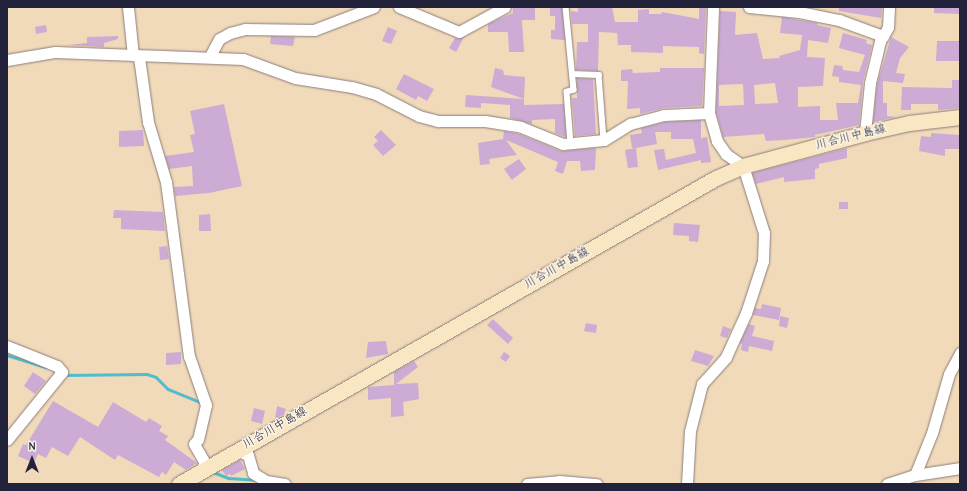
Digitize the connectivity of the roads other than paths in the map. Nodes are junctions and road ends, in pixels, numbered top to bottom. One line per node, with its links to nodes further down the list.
1 (128, 7): 10 (street)
2 (374, 7): 11 (street)
3 (399, 7): 4 (street)
4 (505, 7)
5 (566, 7): 13 (lane)
6 (713, 7): 14 (street)
7 (749, 7): 9 (street)
8 (889, 7): 9 (street)
9 (883, 36): 16 (street)
10 (133, 55): 11 (street); 12 (street); 25 (street)
11 (210, 56): 18 (street)
12 (7, 60)
13 (572, 74): 17 (lane); 18 (lane)
14 (709, 113): 17 (street); 19 (street)
15 (960, 117): 16 (main road, 川合川中島線)
16 (865, 133): 19 (main road, 川合川中島線)
17 (604, 140): 18 (street)
18 (571, 144)
19 (742, 166): 23 (main road, 川合川中島線); 31 (street)
20 (7, 346): 22 (street)
21 (960, 353): 26 (street)
22 (7, 440)
23 (236, 450): 25 (main road, 川合川中島線); 28 (street)
24 (960, 468): 26 (street)
25 (200, 471): 27 (main road, 川合川中島線)
26 (915, 475): 32 (street)
27 (179, 484)
28 (285, 484)
29 (527, 484): 30 (street)
30 (597, 484)
31 (687, 484)
32 (887, 484)

